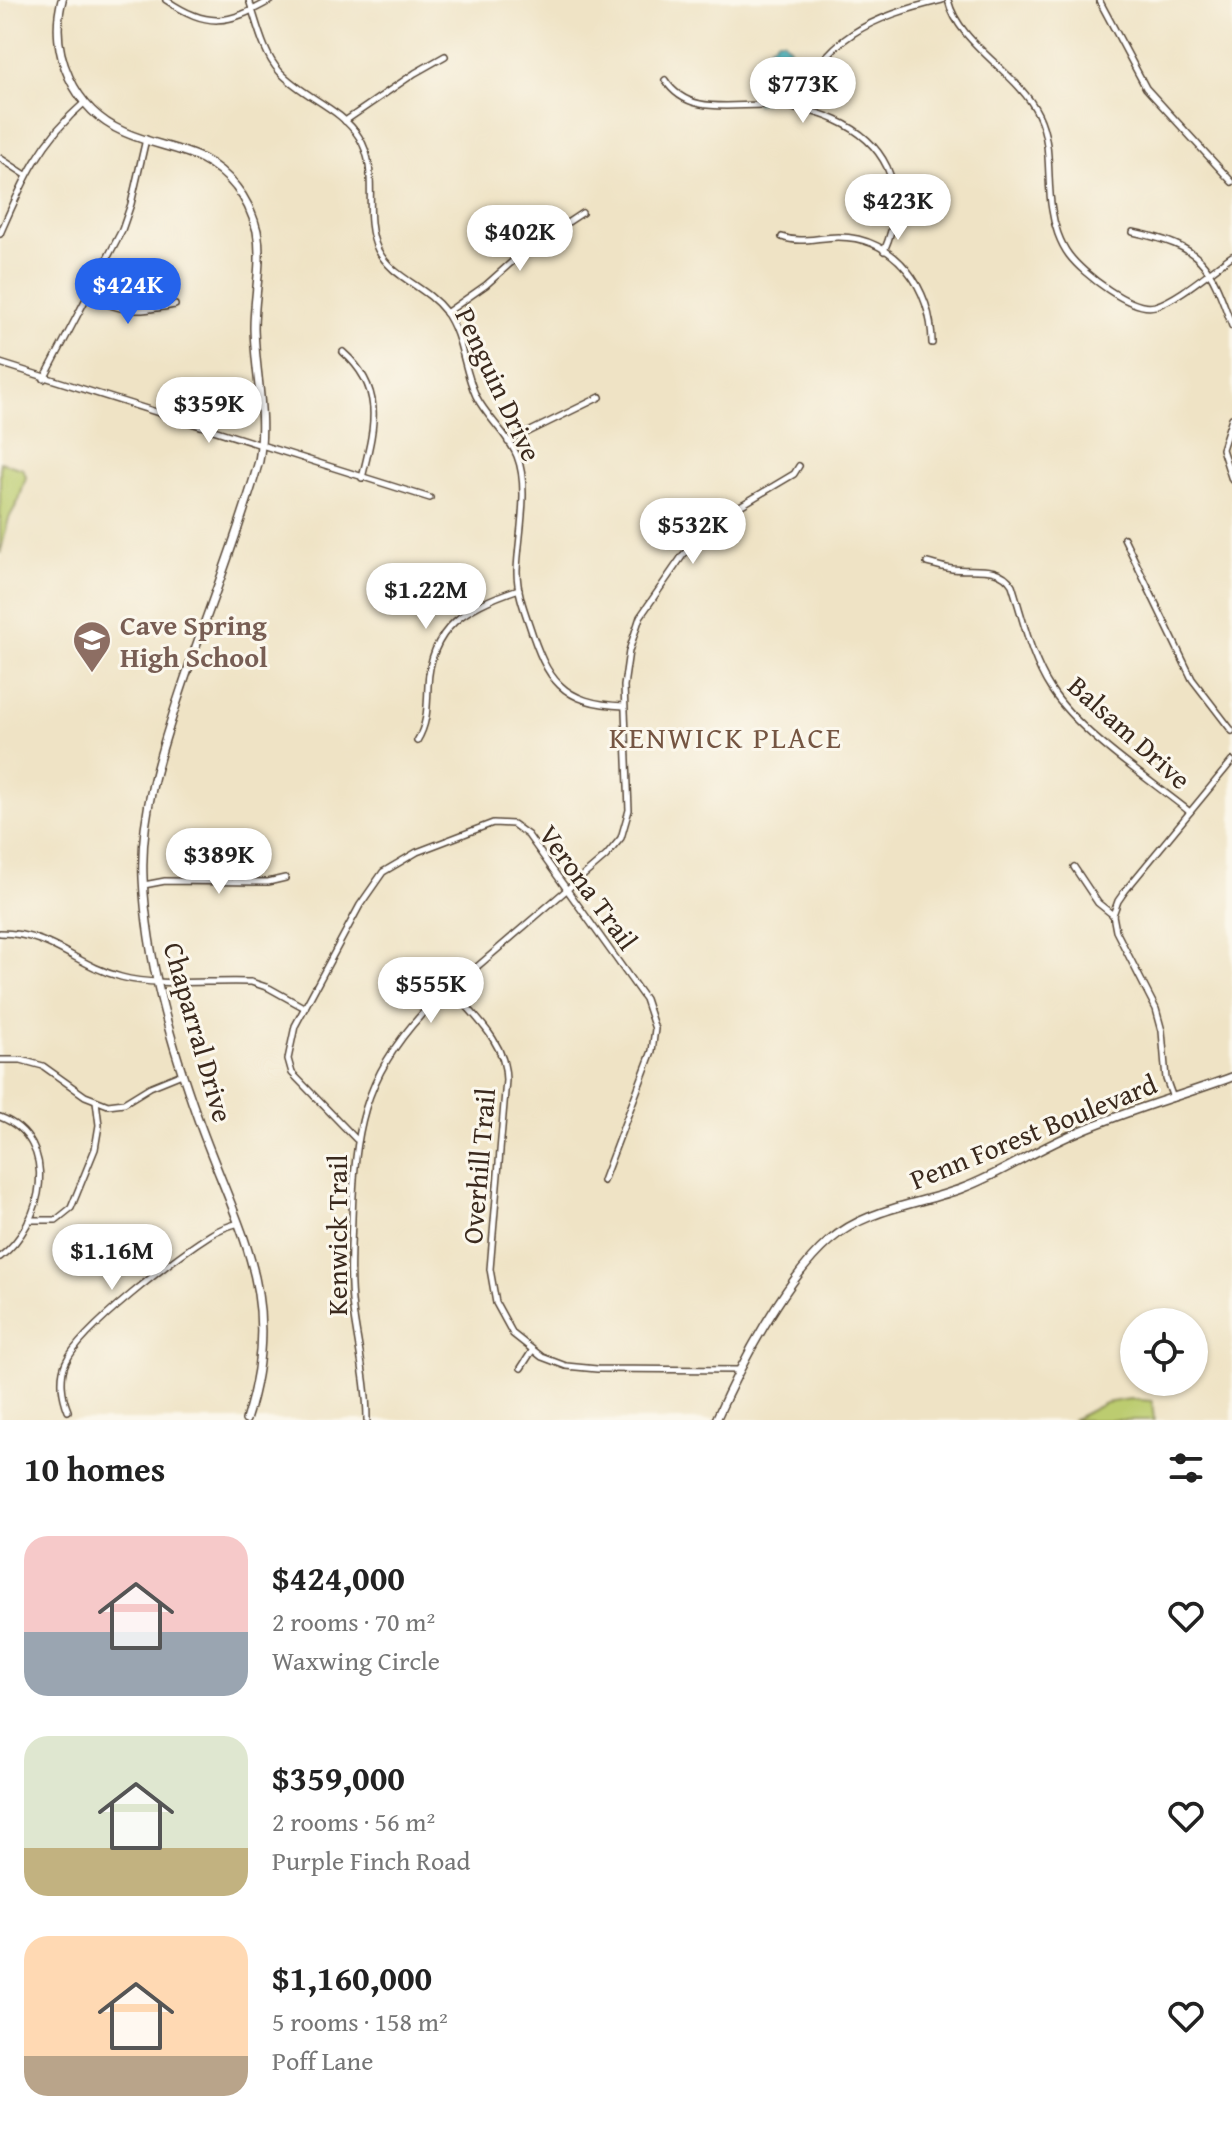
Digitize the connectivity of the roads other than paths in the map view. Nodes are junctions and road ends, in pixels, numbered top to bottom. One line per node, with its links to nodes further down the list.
1 (62, 0): 11 (street, Chaparral Drive)
2 (166, 0): 8 (street)
3 (249, 0): 8 (street, Penguin Drive)
4 (271, 0): 8 (street)
5 (942, 0): 12 (street)
6 (948, 0): 24 (street)
7 (1099, 0): 17 (street)
8 (252, 10): 13 (street, Penguin Drive)
9 (445, 56): 13 (street)
10 (665, 80): 12 (street)
11 (85, 102): 14 (street, Chaparral Drive); 16 (street)
12 (796, 109): 22 (street)
13 (345, 121): 27 (street, Penguin Drive)
14 (146, 139): 25 (street); 36 (street, Chaparral Drive)
15 (0, 158): 16 (street)
16 (26, 175): 20 (street)
17 (1232, 182)
18 (582, 213): 27 (street)
19 (1133, 232): 24 (street)
20 (0, 234)
21 (782, 237): 22 (street)
22 (884, 251): 29 (street)
23 (1232, 256): 24 (street)
24 (1210, 271): 28 (street)
25 (89, 296): 26 (street); 32 (street)
26 (175, 305)
27 (446, 313): 35 (street, Penguin Drive)
28 (1232, 326)
29 (932, 343)
30 (343, 352): 38 (street)
31 (0, 363): 32 (street)
32 (44, 379): 36 (street)
33 (600, 397): 35 (street)
34 (1232, 418): 39 (street)
35 (508, 442): 43 (street, Penguin Drive)
36 (262, 447): 38 (street); 51 (street, Chaparral Drive)
37 (799, 466): 44 (street, Kenwick Trail)
38 (362, 478): 40 (street)
39 (1232, 480)
40 (430, 498)
41 (1124, 538): 45 (street)
42 (927, 563): 48 (street, Balsam Drive)
43 (519, 589): 44 (street, Penguin Drive); 46 (street)
44 (624, 706): 52 (street, Kenwick Trail)
45 (1232, 731)
46 (417, 741)
47 (1232, 761): 48 (street)
48 (1190, 812): 53 (street)
49 (1074, 867): 53 (street)
50 (285, 878): 51 (street)
51 (144, 885): 55 (street, Chaparral Drive)
52 (567, 890): 56 (street, Kenwick Trail); 57 (street, Verona Trail); 65 (street, Verona Trail)
53 (1113, 915): 61 (street)
54 (0, 933): 55 (street)
55 (157, 981): 57 (street); 59 (street, Chaparral Drive)
56 (451, 989): 64 (street, Kenwick Trail); 69 (street, Overhill Trail)
57 (305, 1008): 64 (street, Verona Trail)
58 (0, 1060): 62 (street)
59 (183, 1073): 62 (street); 67 (street, Chaparral Drive)
60 (1232, 1077): 61 (street, Penn Forest Boulevard)
61 (1174, 1099): 71 (street, Penn Forest Boulevard)
62 (96, 1101): 66 (street)
63 (0, 1117): 66 (street)
64 (357, 1139): 74 (street, Kenwick Trail)
65 (603, 1181)
66 (29, 1220): 68 (street)
67 (239, 1223): 72 (street); 73 (street, Chaparral Drive)
68 (0, 1257)
69 (532, 1351): 70 (street); 71 (street, Overhill Trail)
70 (521, 1368)
71 (740, 1370): 75 (street, Penn Forest Boulevard)
72 (68, 1411)
73 (246, 1420)
74 (367, 1420)
75 (716, 1420)

